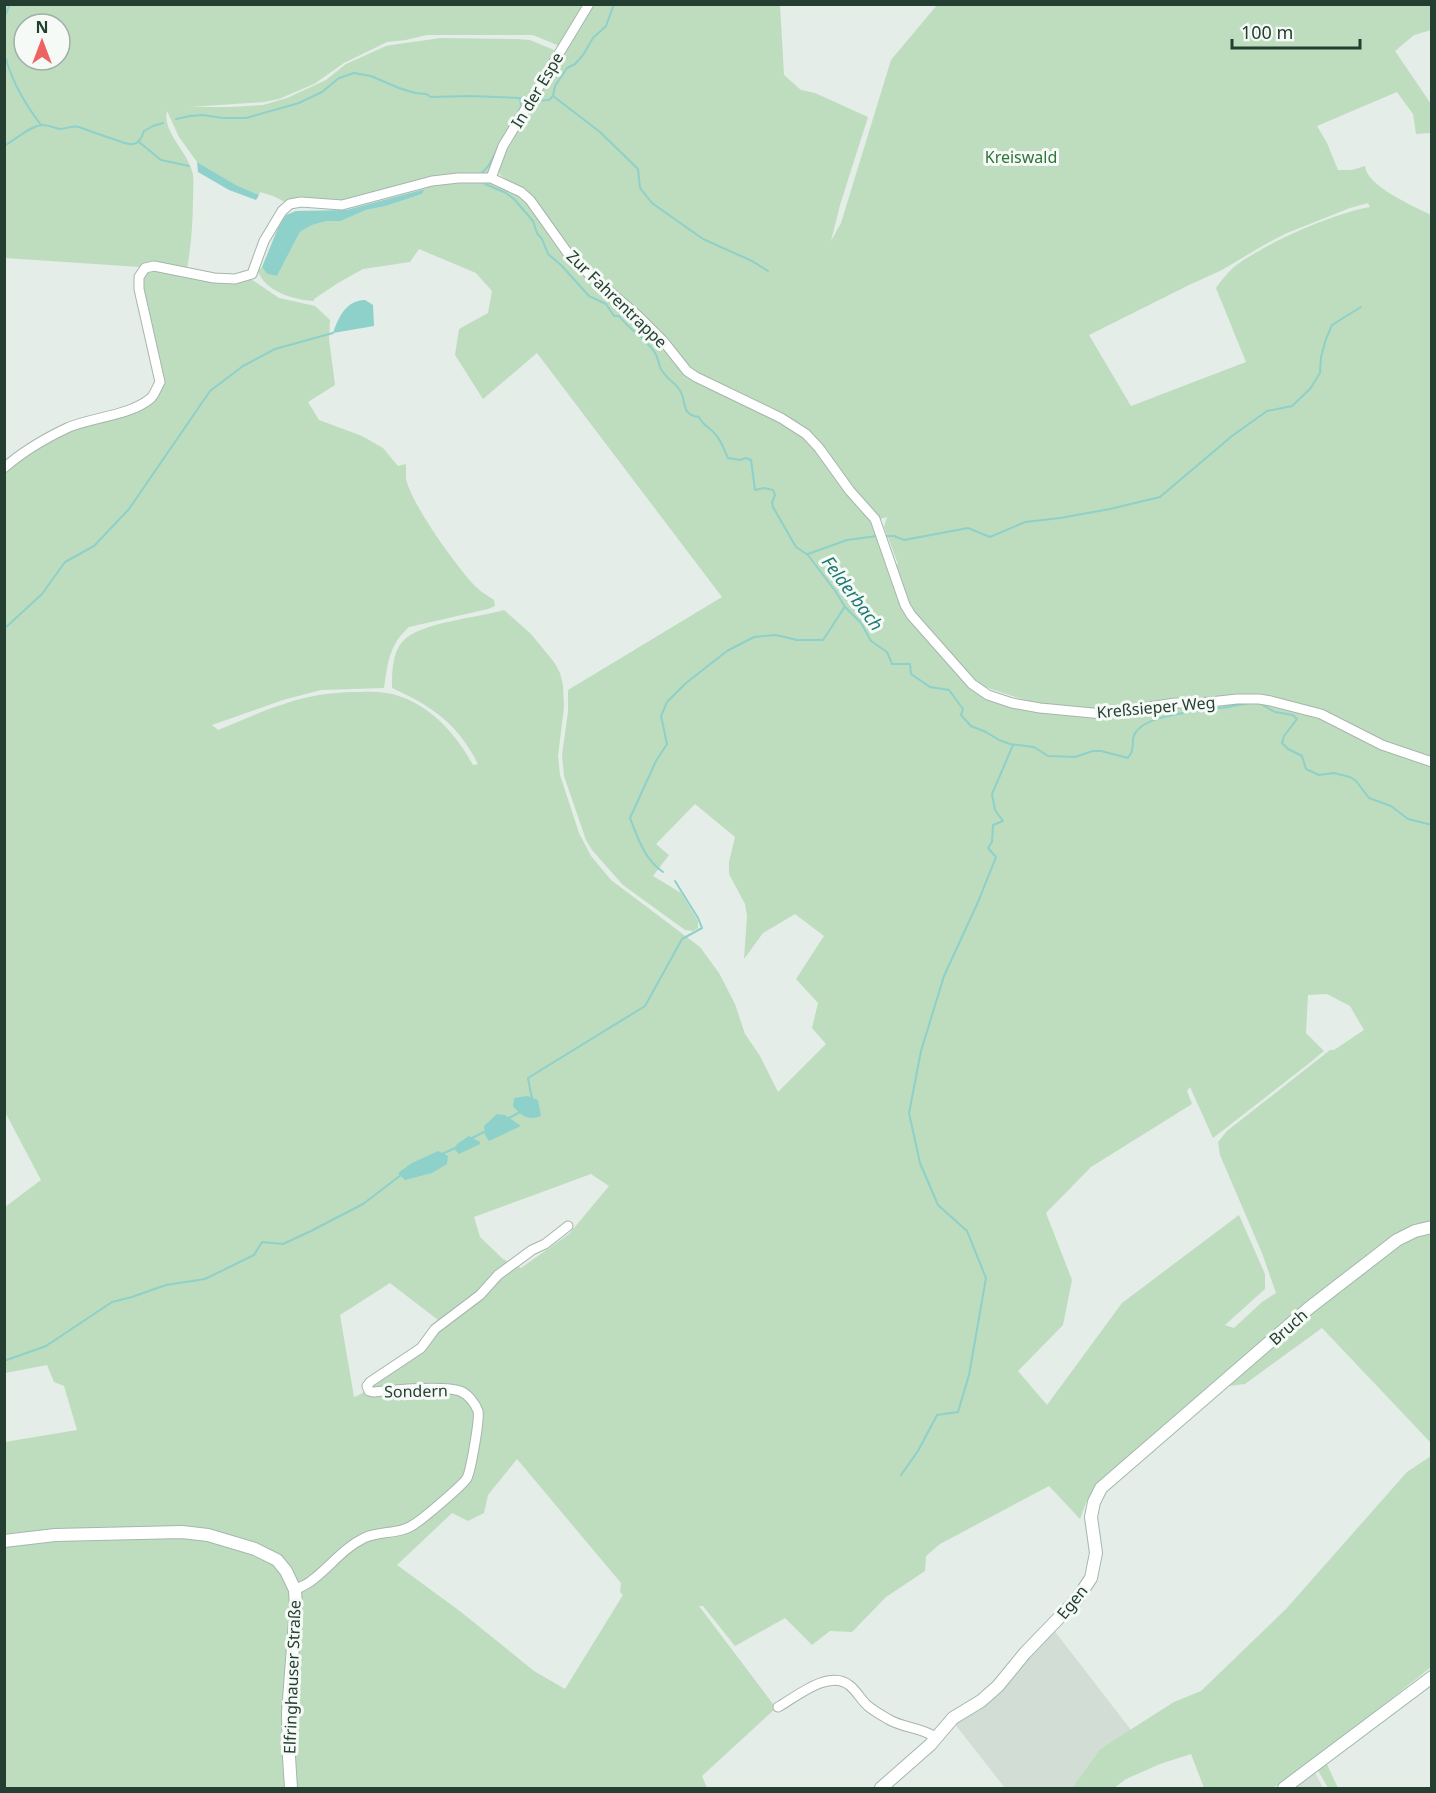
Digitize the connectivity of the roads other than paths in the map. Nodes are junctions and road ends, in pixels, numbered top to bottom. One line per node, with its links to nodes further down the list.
1 (589, 4): 2 (street, In der Espe)
2 (491, 178): 3 (street, Zur Fahrentrappe); 4 (street, Zur Fahrentrappe)
3 (734, 394): 5 (street, Kreßsieper Weg)
4 (4, 468)
5 (1431, 762)
6 (568, 1226): 10 (street, Sondern)
7 (1431, 1227): 8 (street, Bruch)
8 (1154, 1443): 13 (street, Egen)
9 (4, 1540): 10 (street, Elfringhauser Straße)
10 (295, 1590): 14 (street, Elfringhauser Straße)
11 (1431, 1677): 16 (street)
12 (778, 1707): 13 (street)
13 (935, 1737): 15 (street, Egen)
14 (291, 1788)
15 (881, 1788)
16 (1284, 1788)

